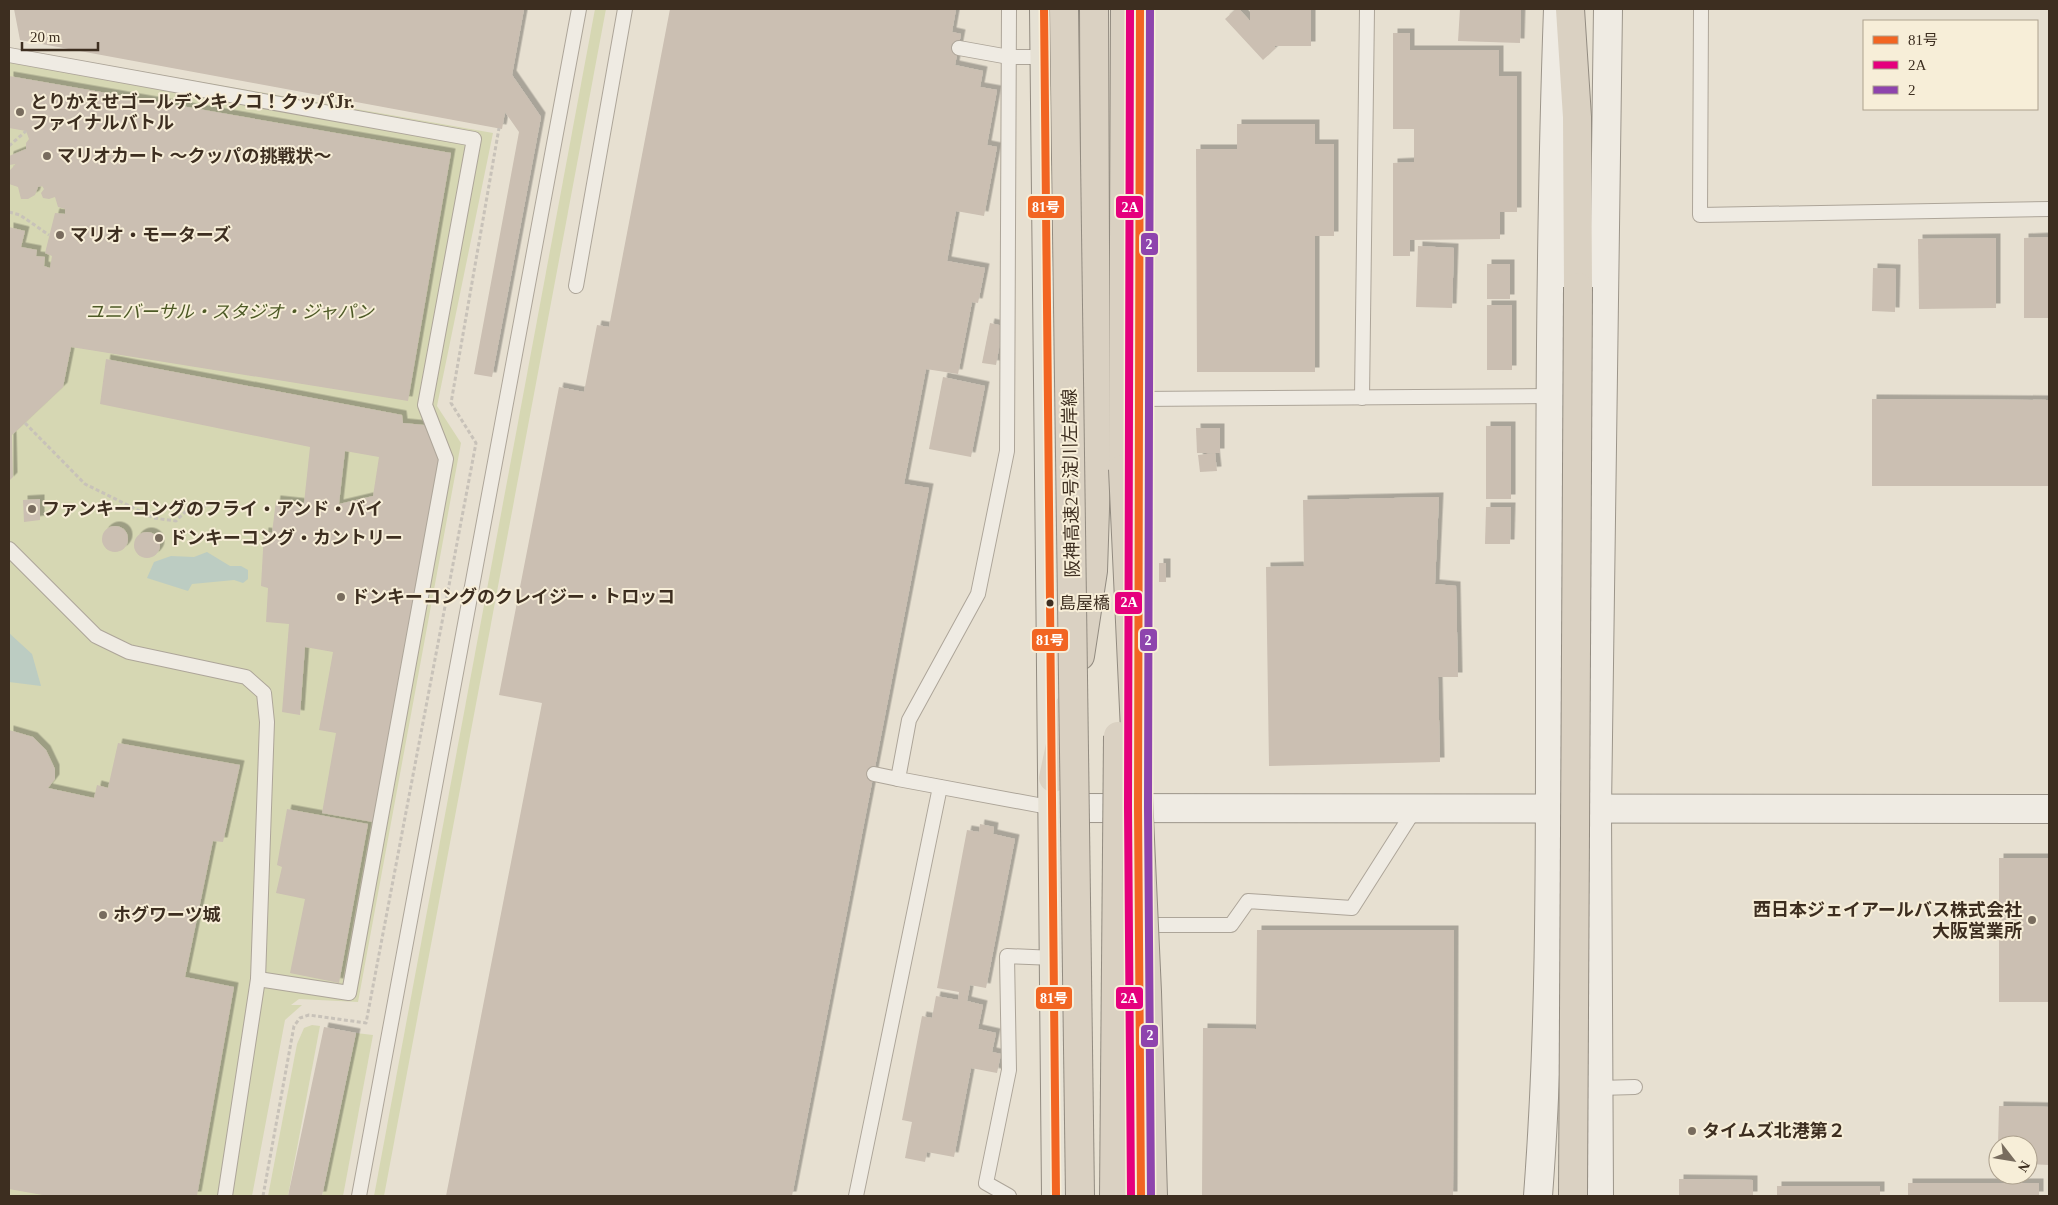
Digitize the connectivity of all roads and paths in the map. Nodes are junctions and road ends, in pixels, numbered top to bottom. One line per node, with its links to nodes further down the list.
1 (579, 9): 47 (lane)
2 (625, 9): 23 (lane)
3 (1009, 9): 16 (lane)
4 (1044, 9): 17 (main road)
5 (1064, 9): 51 (highway, 阪神高速2号淀川左岸線, bridge)
6 (1094, 9): 32 (highway)
7 (1125, 9): 28 (highway)
8 (1140, 9): 26 (main road)
9 (1366, 9): 25 (lane)
10 (1558, 9): 24 (street)
11 (1570, 9): 56 (highway, bridge)
12 (1608, 9): 40 (street)
13 (1701, 9): 20 (lane)
14 (959, 48): 16 (lane)
15 (9, 55): 43 (lane)
16 (1009, 57): 17 (lane); 33 (lane)
17 (1045, 57): 32 (main road)
18 (26, 131): 19 (path)
19 (9, 146)
20 (2049, 209)
21 (9, 212): 22 (path)
22 (49, 235)
23 (576, 286)
24 (1550, 396): 25 (lane); 39 (street)
25 (1362, 398): 26 (lane)
26 (1138, 399): 36 (main road)
27 (25, 423): 29 (path)
28 (1123, 469): 52 (highway, bridge); 54 (highway, bridge)
29 (206, 506)
30 (9, 549): 43 (lane)
31 (874, 774): 33 (lane)
32 (1052, 778): 35 (main road)
33 (898, 779): 34 (lane)
34 (940, 786): 35 (lane); 48 (lane)
35 (1054, 808): 36 (street); 42 (main road)
36 (1138, 808): 37 (street); 41 (main road)
37 (1415, 809): 39 (street); 41 (lane)
38 (2049, 809): 40 (street)
39 (1550, 810): 40 (street); 55 (street)
40 (1597, 810): 45 (street)
41 (1139, 925): 53 (main road)
42 (1055, 958): 49 (lane); 50 (main road)
43 (258, 979): 46 (lane)
44 (1635, 1087): 45 (lane)
45 (1599, 1088): 57 (street)
46 (225, 1196)
47 (359, 1196)
48 (856, 1196)
49 (1009, 1196)
50 (1056, 1196)
51 (1080, 1196)
52 (1114, 1196)
53 (1141, 1196)
54 (1153, 1196)
55 (1538, 1196)
56 (1573, 1196)
57 (1599, 1196)

